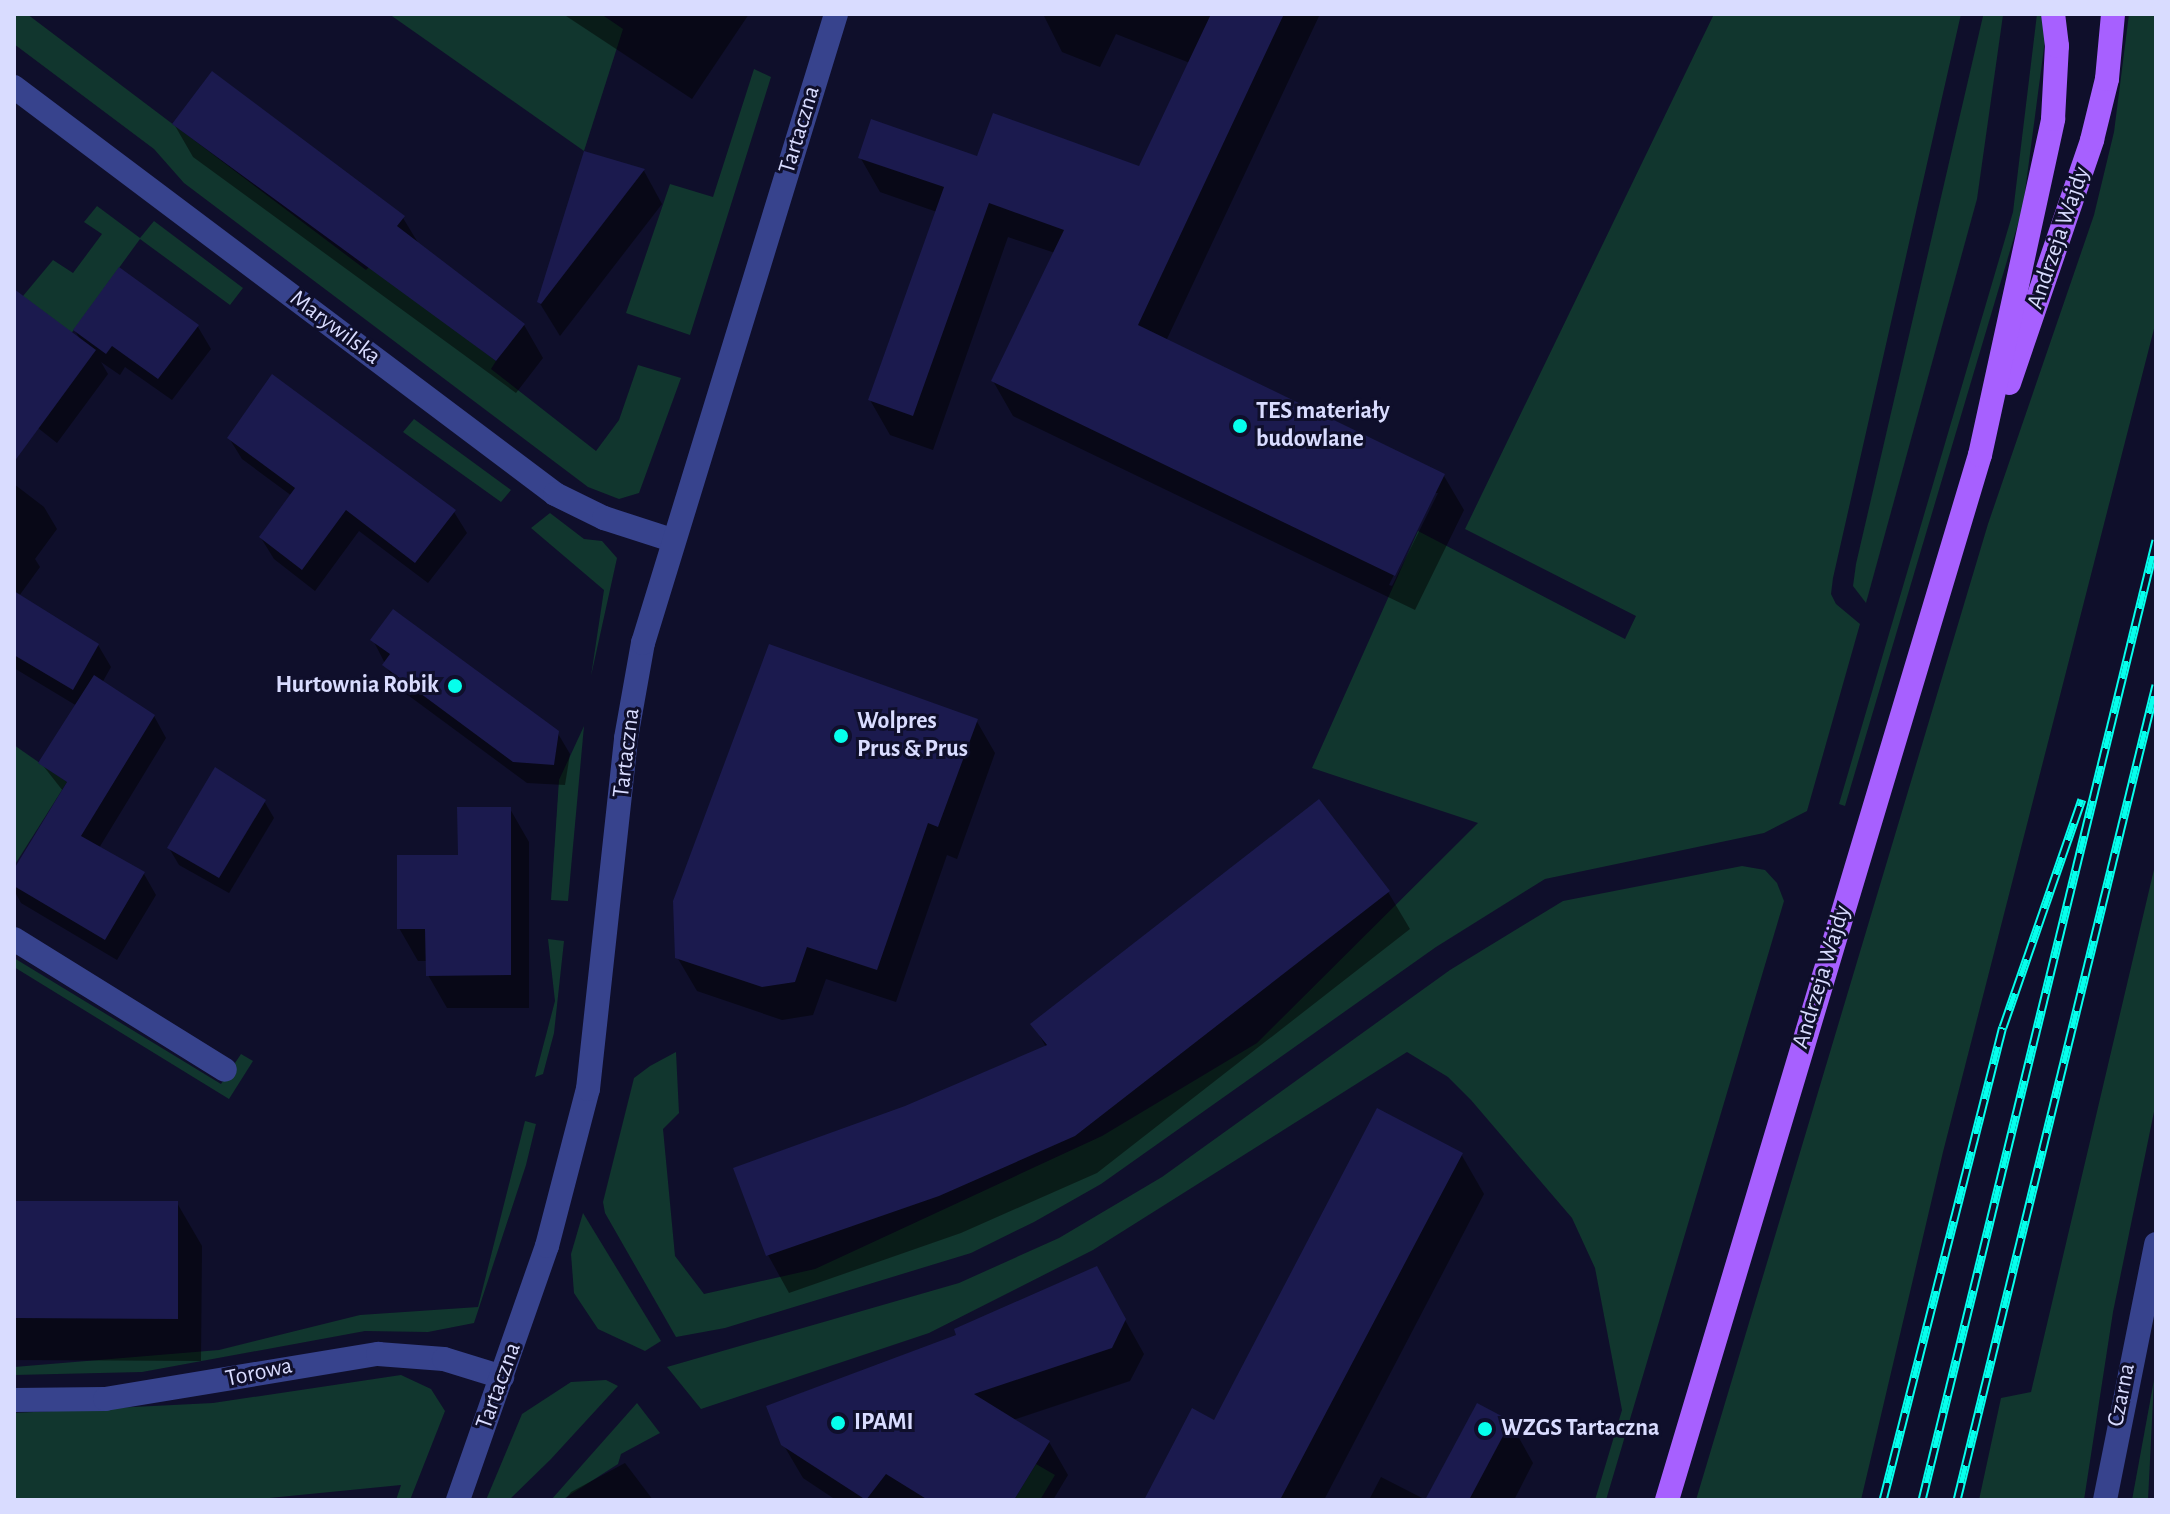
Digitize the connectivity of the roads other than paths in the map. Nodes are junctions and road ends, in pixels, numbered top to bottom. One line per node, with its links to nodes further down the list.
1 (836, 14): 6 (street, Tartaczna)
2 (2053, 14): 5 (main road, Andrzeja Wajdy)
3 (2113, 14): 5 (main road, Andrzeja Wajdy)
4 (14, 87): 6 (street, Marywilska)
5 (1980, 455): 14 (main road, Andrzeja Wajdy)
6 (672, 540): 11 (street, Tartaczna)
7 (14, 939): 8 (street)
8 (225, 1070)
9 (2156, 1244): 10 (street, Czarna)
10 (2145, 1340): 15 (street, Czarna)
11 (502, 1377): 12 (street, Torowa); 13 (street, Tartaczna)
12 (14, 1400)
13 (458, 1500)
14 (1667, 1500)
15 (2105, 1500)

